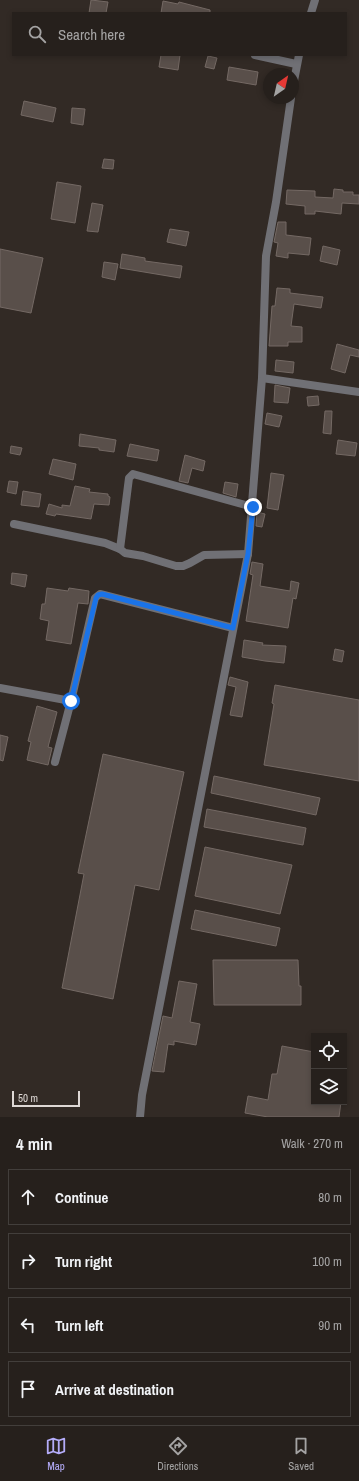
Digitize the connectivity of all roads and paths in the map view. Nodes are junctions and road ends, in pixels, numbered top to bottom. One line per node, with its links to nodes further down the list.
1 (315, 0): 2 (street)
2 (311, 12)
3 (260, 56): 5 (street)
4 (299, 56): 5 (street)
5 (296, 64): 6 (street)
6 (295, 68)
7 (290, 104): 8 (street)
8 (262, 378): 9 (street); 10 (street)
9 (359, 392)
10 (253, 507): 12 (street); 13 (street)
11 (14, 524): 12 (street)
12 (120, 549): 13 (street)
13 (248, 554): 14 (street)
14 (233, 628): 16 (street); 18 (street)
15 (0, 688): 16 (street)
16 (71, 701): 17 (street)
17 (55, 762)
18 (140, 1117)

